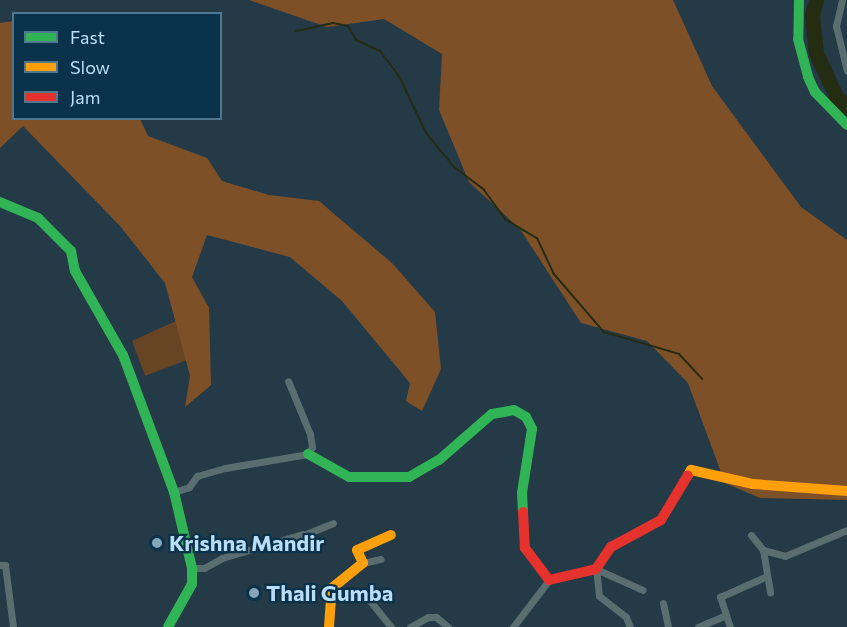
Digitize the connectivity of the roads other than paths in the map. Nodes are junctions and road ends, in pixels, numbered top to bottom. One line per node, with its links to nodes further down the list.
1 (799, 0): 4 (street)
2 (842, 0): 3 (street)
3 (847, 71)
4 (847, 125)
5 (0, 202): 9 (street)
6 (288, 381): 7 (street)
7 (308, 454): 9 (street); 21 (street)
8 (847, 491): 19 (street)
9 (174, 492): 18 (street)
10 (333, 523): 18 (street)
11 (847, 530): 14 (street)
12 (391, 535): 16 (street)
13 (751, 535): 14 (street)
14 (762, 550): 20 (street)
15 (381, 559): 16 (street)
16 (363, 562): 29 (street)
17 (0, 565): 27 (street)
18 (192, 568): 28 (street)
19 (596, 569): 21 (street); 22 (street); 34 (street)
20 (767, 576): 23 (street); 26 (street)
21 (549, 580): 33 (street)
22 (643, 590)
23 (770, 592)
24 (366, 596): 30 (street)
25 (663, 603): 35 (street)
26 (726, 615): 36 (street); 37 (street)
27 (13, 627)
28 (168, 627)
29 (329, 627)
30 (392, 627)
31 (410, 627): 32 (street)
32 (448, 627)
33 (513, 627)
34 (630, 627)
35 (668, 627)
36 (698, 627)
37 (730, 627)

